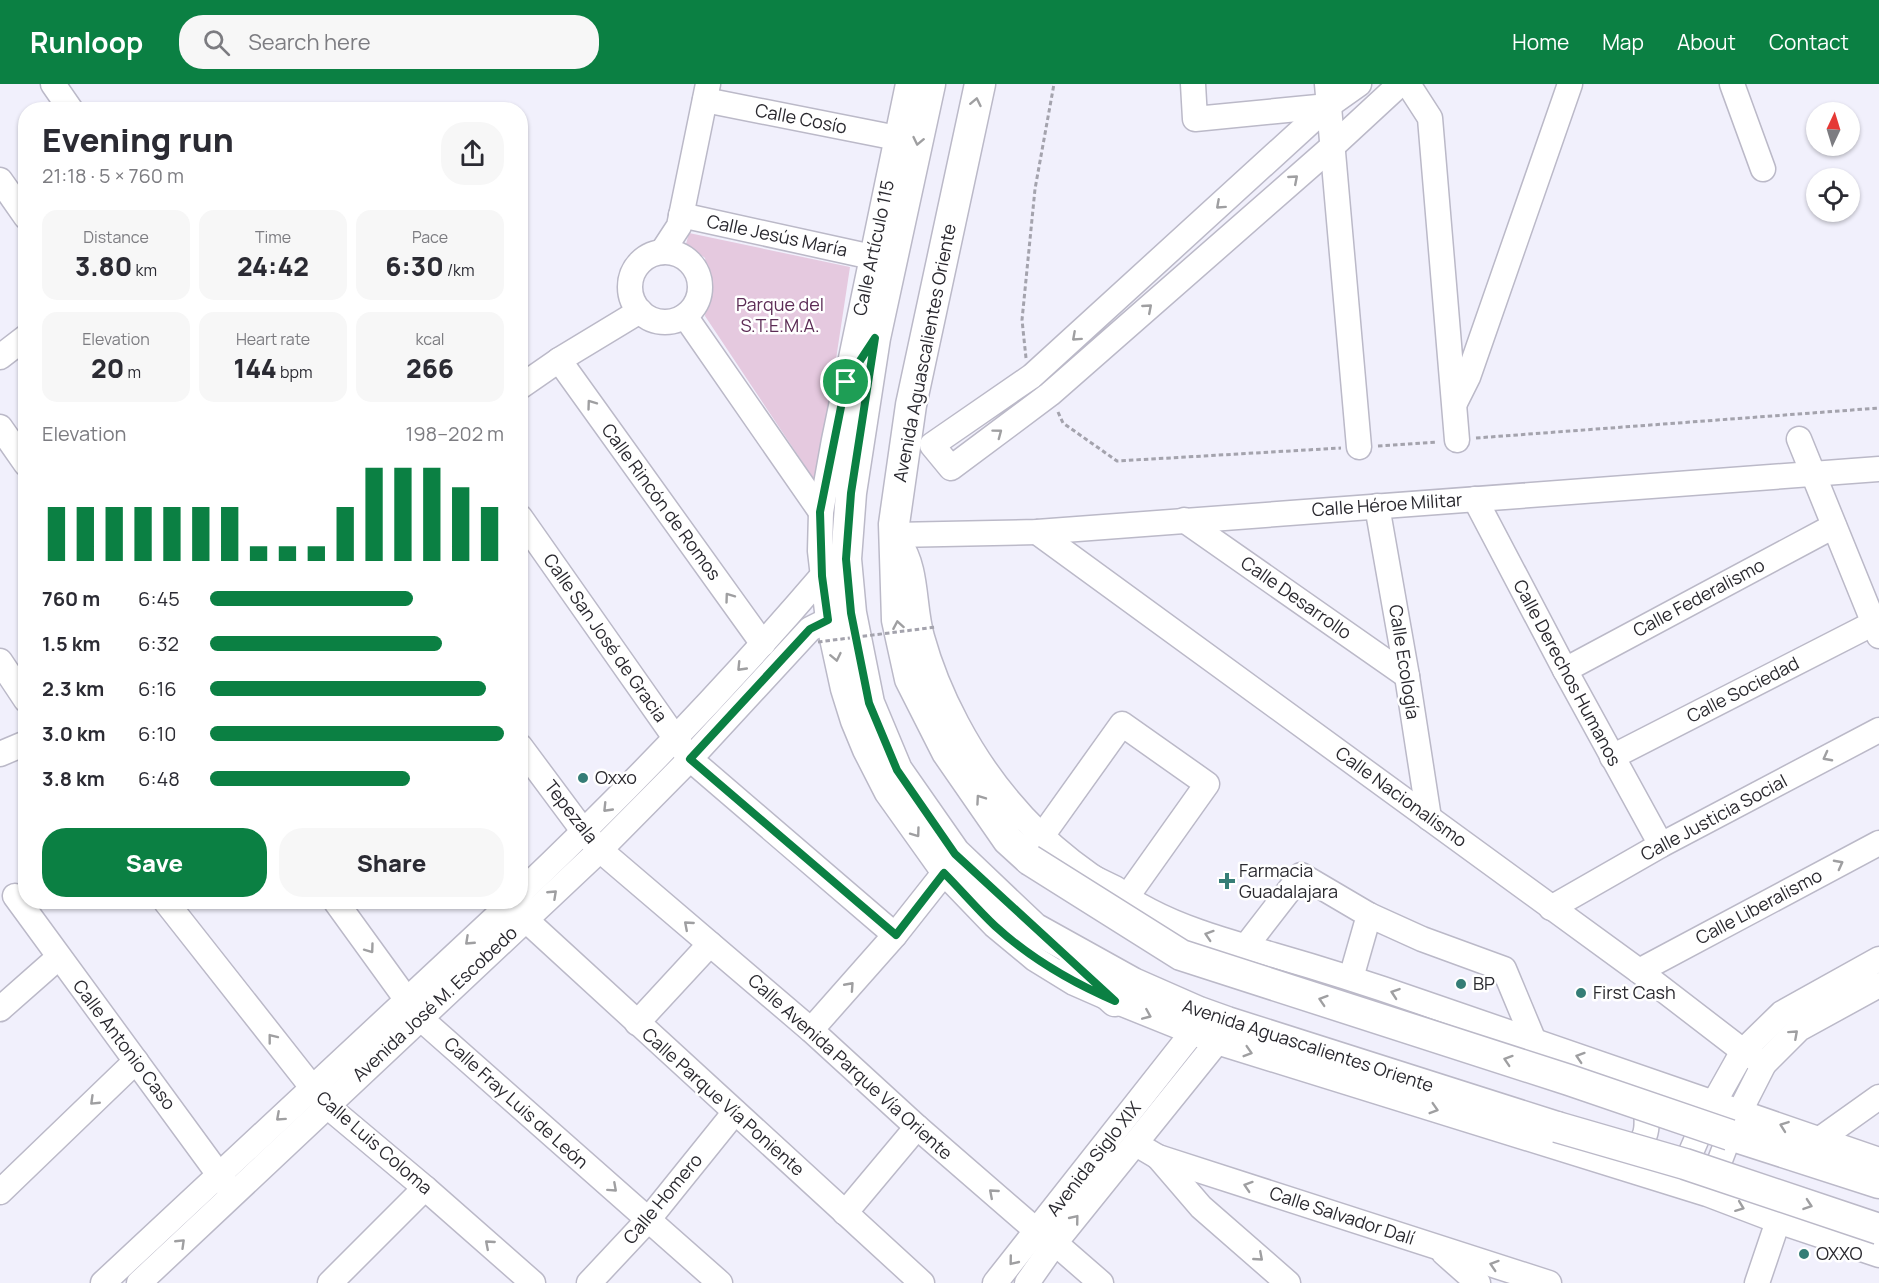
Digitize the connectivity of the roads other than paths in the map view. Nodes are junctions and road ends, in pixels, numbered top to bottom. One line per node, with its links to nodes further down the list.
1 (53, 84): 13 (street)
2 (908, 84): 14 (street, Calle Artículo 115)
3 (930, 84): 25 (main road, Avenida Aguascalientes Oriente, one-way to 25)
4 (980, 84): 48 (main road, Avenida Aguascalientes Oriente, one-way to 4)
5 (1193, 84): 12 (street)
6 (1359, 84): 12 (street)
7 (1400, 84): 15 (street)
8 (1408, 84): 33 (street)
9 (1570, 84): 33 (street)
10 (1732, 84): 16 (street)
11 (706, 92): 14 (street, Calle Cosío); 19 (street)
12 (1328, 95): 15 (street); 29 (street, one-way to 29)
13 (65, 102)
14 (897, 138): 21 (street, Calle Artículo 115)
15 (1334, 145): 32 (street, one-way to 15); 37 (street)
16 (1763, 169)
17 (0, 180): 18 (street)
18 (18, 206)
19 (680, 221): 20 (street); 21 (street, Calle Jesús María); 22 (street)
20 (662, 252): 22 (street); 23 (street)
21 (872, 257): 31 (street, Calle Artículo 115)
22 (687, 260): 24 (street)
23 (640, 311): 24 (street); 28 (street)
24 (685, 316): 43 (street)
25 (875, 338): 31 (main road); 61 (main road, Avenida Aguascalientes Oriente)
26 (18, 343): 27 (street)
27 (0, 357)
28 (559, 360): 30 (street); 52 (street, Calle Rincón de Romos, one-way to 28)
29 (1032, 376): 32 (street); 32 (street, one-way to 32)
30 (528, 381)
31 (846, 382): 43 (street, Calle Artículo 115)
32 (1050, 394)
33 (1455, 403): 36 (street)
34 (0, 428): 38 (street)
35 (1798, 439): 40 (street)
36 (1457, 440)
37 (1359, 447)
38 (18, 453)
39 (1879, 469): 40 (street, Calle Héroe Militar)
40 (1813, 474): 41 (street, Calle Héroe Militar); 45 (street)
41 (1475, 499): 42 (street, Calle Héroe Militar); 54 (street, Calle Derechos Humanos)
42 (1377, 506): 44 (street, Calle Héroe Militar); 55 (street, Calle Ecología)
43 (820, 512): 49 (street, Calle Artículo 115)
44 (1184, 520): 47 (street, Calle Héroe Militar); 55 (street, Calle Desarrollo)
45 (1834, 526): 51 (street); 54 (street, Calle Federalismo)
46 (528, 528): 62 (street, Calle San José de Gracia)
47 (1037, 532): 48 (street, Calle Héroe Militar); 69 (street, Calle Nacionalismo)
48 (894, 535): 56 (main road, Avenida Aguascalientes Oriente, one-way to 48); 59 (street)
49 (822, 576): 50 (street, Calle Artículo 115); 52 (street, Avenida José M. Escobedo)
50 (828, 620): 58 (street, Calle Artículo 115, one-way to 58); 67 (street, Avenida José M. Escobedo)
51 (1876, 630): 66 (street, Calle Sociedad)
52 (763, 644): 62 (street, Avenida José M. Escobedo, one-way to 62)
53 (0, 661): 57 (street)
54 (1564, 670): 66 (street, Calle Derechos Humanos)
55 (1407, 676): 69 (street, Calle Ecología)
56 (910, 679): 59 (main road); 70 (main road, Avenida Aguascalientes Oriente, one-way to 56)
57 (18, 688)
58 (843, 689): 61 (main road); 68 (street, Calle Artículo 115)
59 (953, 713): 74 (street)
60 (1879, 730): 73 (street, Calle Justicia Social, one-way to 73)
61 (883, 736): 68 (main road); 88 (main road, Avenida Aguascalientes Oriente)
62 (675, 738): 67 (street, Calle San José de Gracia); 71 (street, Avenida José M. Escobedo, one-way to 71)
63 (18, 746): 64 (street)
64 (0, 754)
65 (528, 757): 71 (street, Tepezala)
66 (1612, 757): 73 (street, Calle Derechos Humanos)
67 (690, 759): 71 (street, Avenida José M. Escobedo); 87 (street, Calle San José de Gracia)
68 (874, 768): 75 (street, Calle Artículo 115, one-way to 75)
69 (1429, 818): 79 (street, Calle Nacionalismo)
70 (1008, 840): 74 (main road, Avenida Aguascalientes Oriente); 77 (main road)
71 (592, 841): 76 (street, Avenida José M. Escobedo); 78 (street, Avenida José M. Escobedo, one-way to 71); 89 (street, Calle Avenida Parque Vía Oriente, one-way to 71)
72 (1879, 843): 93 (street, Calle Liberalismo, one-way to 72)
73 (1661, 845): 79 (street, Calle Justicia Social)
74 (1036, 848): 77 (street); 77 (street); 121 (main road, Avenida Aguascalientes Oriente, one-way to 74, bridge)
75 (944, 873): 87 (street); 97 (street, Calle Artículo 115)
76 (528, 887)
77 (1120, 894): 90 (street, one-way to 77)
78 (528, 899)
79 (1551, 908): 93 (street, Calle Nacionalismo)
80 (22, 909): 91 (street, Calle Antonio Caso)
81 (171, 909): 109 (street, Calle Luis Coloma, one-way to 81)
82 (341, 909): 96 (street, Calle Fray Luis de León, one-way to 96)
83 (517, 909): 96 (street, Avenida José M. Escobedo, one-way to 96)
84 (517, 909): 99 (street, Avenida José M. Escobedo)
85 (519, 909): 100 (street, Calle Parque Vía Poniente)
86 (1369, 915): 90 (street); 94 (street); 103 (street)
87 (896, 935): 101 (street, one-way to 87)
88 (1046, 935): 97 (main road); 130 (main road, Avenida Aguascalientes Oriente, one-way to 130, bridge)
89 (710, 944): 100 (street); 101 (street, Calle Avenida Parque Vía Oriente)
90 (1246, 946): 94 (street)
91 (58, 957): 98 (street); 106 (street, Calle Antonio Caso)
92 (1879, 959): 105 (street)
93 (1639, 971): 105 (street, Calle Nacionalismo)
94 (1351, 978): 103 (street, one-way to 94)
95 (1879, 985): 107 (street, one-way to 95)
96 (406, 999): 99 (street, Calle Fray Luis de León); 109 (street, Avenida José M. Escobedo)
97 (1115, 1001): 102 (street, Calle Artículo 115, one-way to 102)
98 (0, 1009)
99 (420, 1018): 109 (street, Avenida José M. Escobedo); 128 (street, Calle Fray Luis de León, one-way to 128)
100 (637, 1023): 113 (street, Calle Parque Vía Poniente)
101 (811, 1030): 114 (street, Calle Avenida Parque Vía Oriente)
102 (1192, 1034): 104 (street, Avenida Aguascalientes Oriente); 131 (street, Avenida Siglo XIX)
103 (1534, 1041): 108 (street, one-way to 103)
104 (1217, 1042): 116 (street, Avenida Siglo XIX); 119 (street, Avenida Aguascalientes Oriente, one-way to 119)
105 (1743, 1051): 107 (street, Calle Nacionalismo); 111 (street)
106 (136, 1061): 120 (street, Calle Antonio Caso); 124 (street, one-way to 124)
107 (1764, 1064): 112 (street)
108 (1623, 1071): 111 (street); 119 (street)
109 (319, 1097): 120 (street, Avenida José M. Escobedo, one-way to 120); 123 (street, Calle Luis Coloma); 125 (street, Avenida José M. Escobedo)
110 (1879, 1097): 115 (street)
111 (1714, 1101): 112 (street); 122 (street)
112 (1740, 1110): 115 (street, one-way to 112); 126 (street)
113 (735, 1112): 127 (street, Calle Parque Vía Poniente); 128 (street, Calle Homero)
114 (917, 1127): 127 (street); 131 (street, Calle Avenida Parque Vía Oriente, one-way to 114)
115 (1820, 1139): 118 (street)
116 (1136, 1144): 117 (street, Calle Salvador Dalí); 131 (street, Avenida Siglo XIX, one-way to 116)
117 (1158, 1157): 132 (street, Calle Salvador Dalí, one-way to 117); 144 (street, one-way to 144)
118 (1879, 1160)
119 (1609, 1162): 122 (street, Avenida Aguascalientes Oriente)
120 (218, 1173): 125 (street, Calle Antonio Caso); 134 (street, Avenida José M. Escobedo)
121 (1879, 1183)
122 (1677, 1184): 126 (street, Avenida Aguascalientes Oriente)
123 (425, 1188): 136 (street); 137 (street, Calle Luis Coloma, one-way to 123)
124 (0, 1192)
125 (233, 1193): 135 (street, Avenida José M. Escobedo, one-way to 125)
126 (1707, 1194): 129 (street, Avenida Aguascalientes Oriente, one-way to 129)
127 (845, 1213): 140 (street, Calle Parque Vía Poniente)
128 (648, 1220): 138 (street, Calle Homero); 139 (street, Calle Fray Luis de León)
129 (1778, 1221): 133 (street, Avenida Aguascalientes Oriente); 147 (street)
130 (1879, 1229)
131 (1046, 1237): 141 (street, Avenida Siglo XIX, one-way to 141); 142 (street, Avenida Siglo XIX); 143 (street, Calle Avenida Parque Vía Oriente)
132 (1435, 1245): 145 (street); 146 (street, Calle Salvador Dalí, one-way to 132)
133 (1879, 1255)
134 (103, 1283)
135 (139, 1283)
136 (330, 1283)
137 (533, 1283)
138 (589, 1283)
139 (720, 1283)
140 (922, 1283)
141 (995, 1283)
142 (1027, 1283)
143 (1101, 1283)
144 (1288, 1283)
145 (1478, 1283)
146 (1549, 1283)
147 (1756, 1283)

